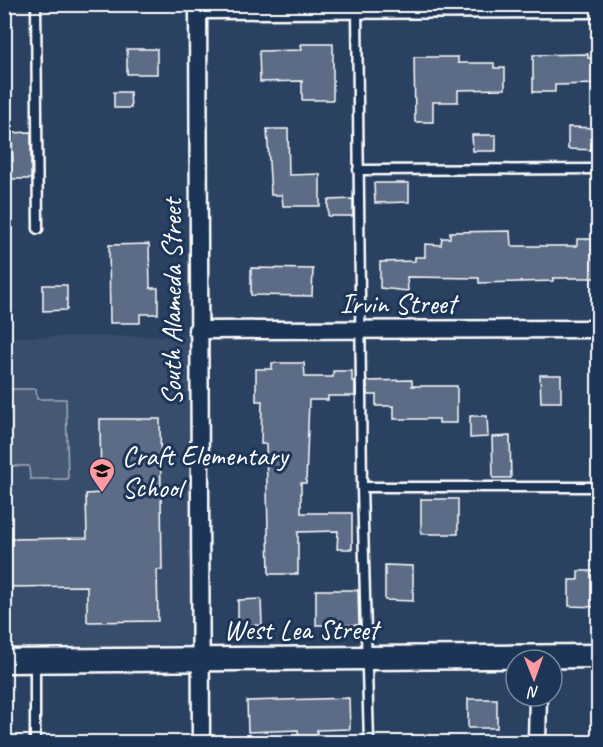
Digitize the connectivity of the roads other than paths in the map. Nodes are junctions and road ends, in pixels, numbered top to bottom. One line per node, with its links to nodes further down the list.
1 (36, 4): 7 (lane)
2 (198, 7): 3 (street); 9 (street, South Alameda Street)
3 (357, 7): 4 (street); 6 (lane)
4 (598, 9)
5 (598, 169): 6 (lane)
6 (358, 170): 10 (lane)
7 (38, 229)
8 (598, 329): 10 (street, Irvin Street)
9 (197, 330): 10 (street, Irvin Street); 17 (street, South Alameda Street)
10 (360, 330): 11 (lane)
11 (362, 487): 12 (lane); 15 (lane)
12 (598, 487)
13 (598, 656): 14 (main road, West Lea Street)
14 (564, 657)
15 (367, 658): 16 (main road, West Lea Street); 17 (main road, West Lea Street); 23 (lane)
16 (504, 658)
17 (200, 660): 19 (main road, West Lea Street); 22 (street, South Alameda Street)
18 (4, 661): 19 (main road, West Lea Street)
19 (35, 661): 21 (lane)
20 (538, 708): 24 (street)
21 (35, 742)
22 (201, 742)
23 (369, 742)
24 (537, 742)

